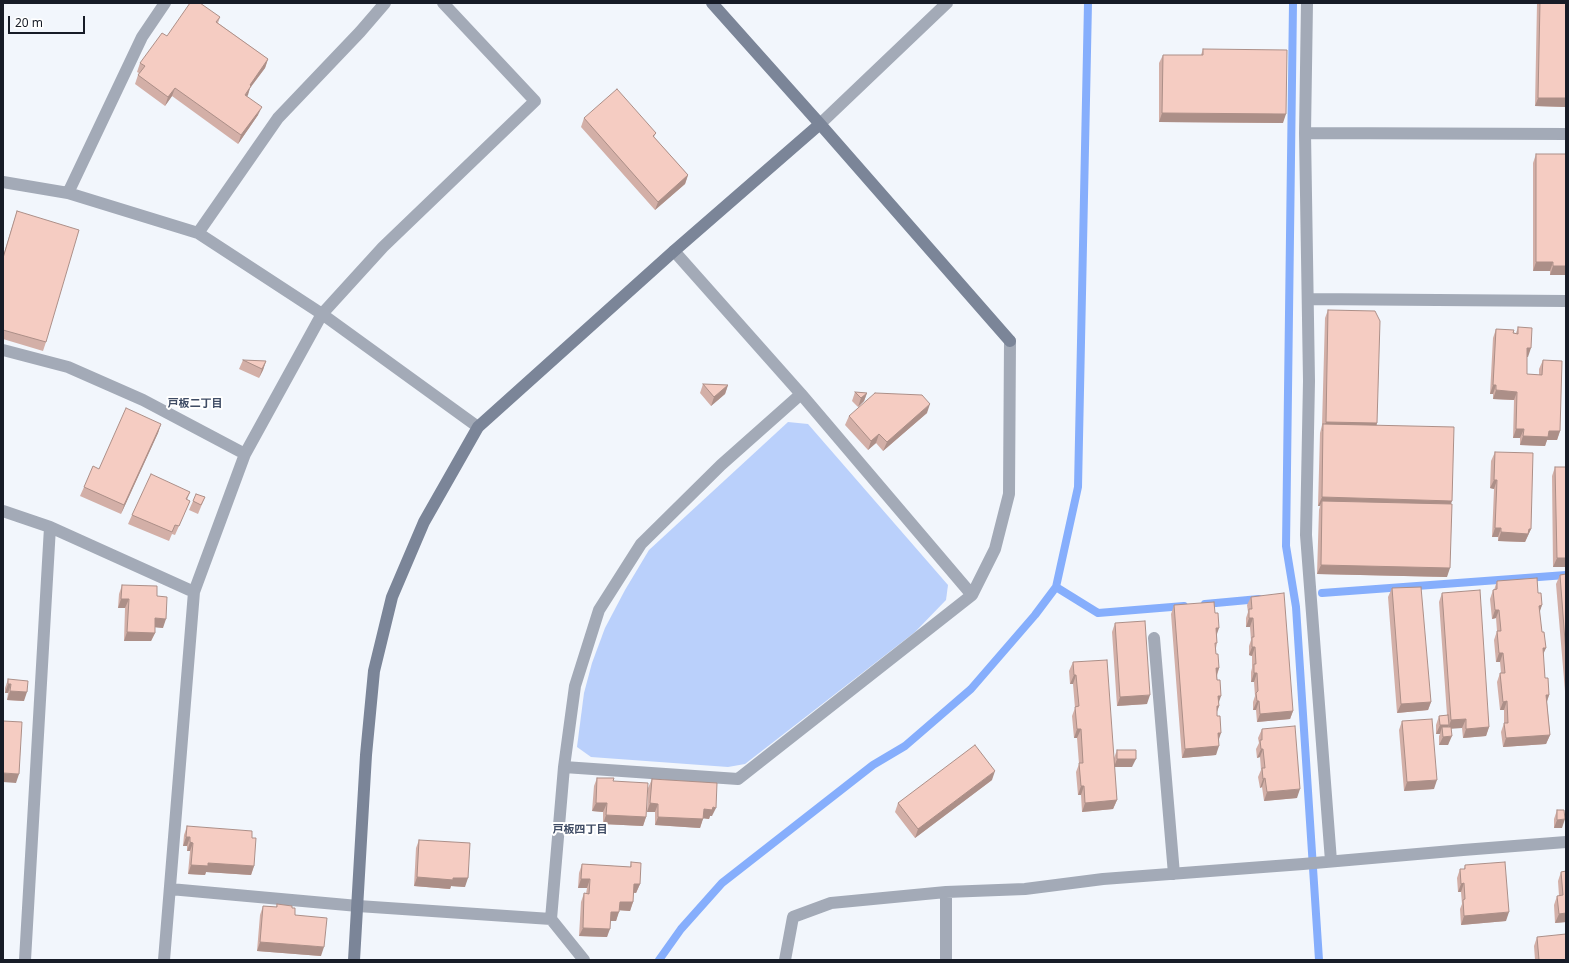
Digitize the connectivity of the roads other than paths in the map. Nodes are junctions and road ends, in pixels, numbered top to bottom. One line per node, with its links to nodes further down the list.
1 (165, 3): 11 (street)
2 (385, 3): 12 (street)
3 (443, 3): 16 (street)
4 (712, 3): 7 (street)
5 (947, 3): 7 (street)
6 (1307, 3): 8 (street)
7 (820, 124): 13 (street); 24 (street)
8 (1305, 133): 9 (street); 14 (street)
9 (1566, 134)
10 (3, 182): 11 (street)
11 (68, 194): 12 (street)
12 (198, 233): 16 (street)
13 (674, 251): 18 (street); 19 (street)
14 (1309, 299): 15 (street); 28 (street)
15 (1566, 301)
16 (322, 314): 19 (street); 20 (street)
17 (3, 350): 20 (street)
18 (801, 394): 24 (street); 26 (street)
19 (478, 427): 32 (street)
20 (245, 454): 23 (street)
21 (3, 511): 22 (street)
22 (50, 528): 23 (street); 34 (street)
23 (194, 592): 30 (street)
24 (972, 595): 26 (street)
25 (1154, 638): 29 (street)
26 (564, 767): 33 (street)
27 (1566, 842): 28 (street)
28 (1325, 862): 29 (street)
29 (1174, 874): 31 (street)
30 (170, 889): 32 (street); 35 (street)
31 (946, 892): 38 (street); 39 (street)
32 (358, 906): 33 (street); 36 (street)
33 (551, 919): 37 (street)
34 (25, 960)
35 (164, 960)
36 (354, 960)
37 (584, 960)
38 (785, 960)
39 (946, 960)

